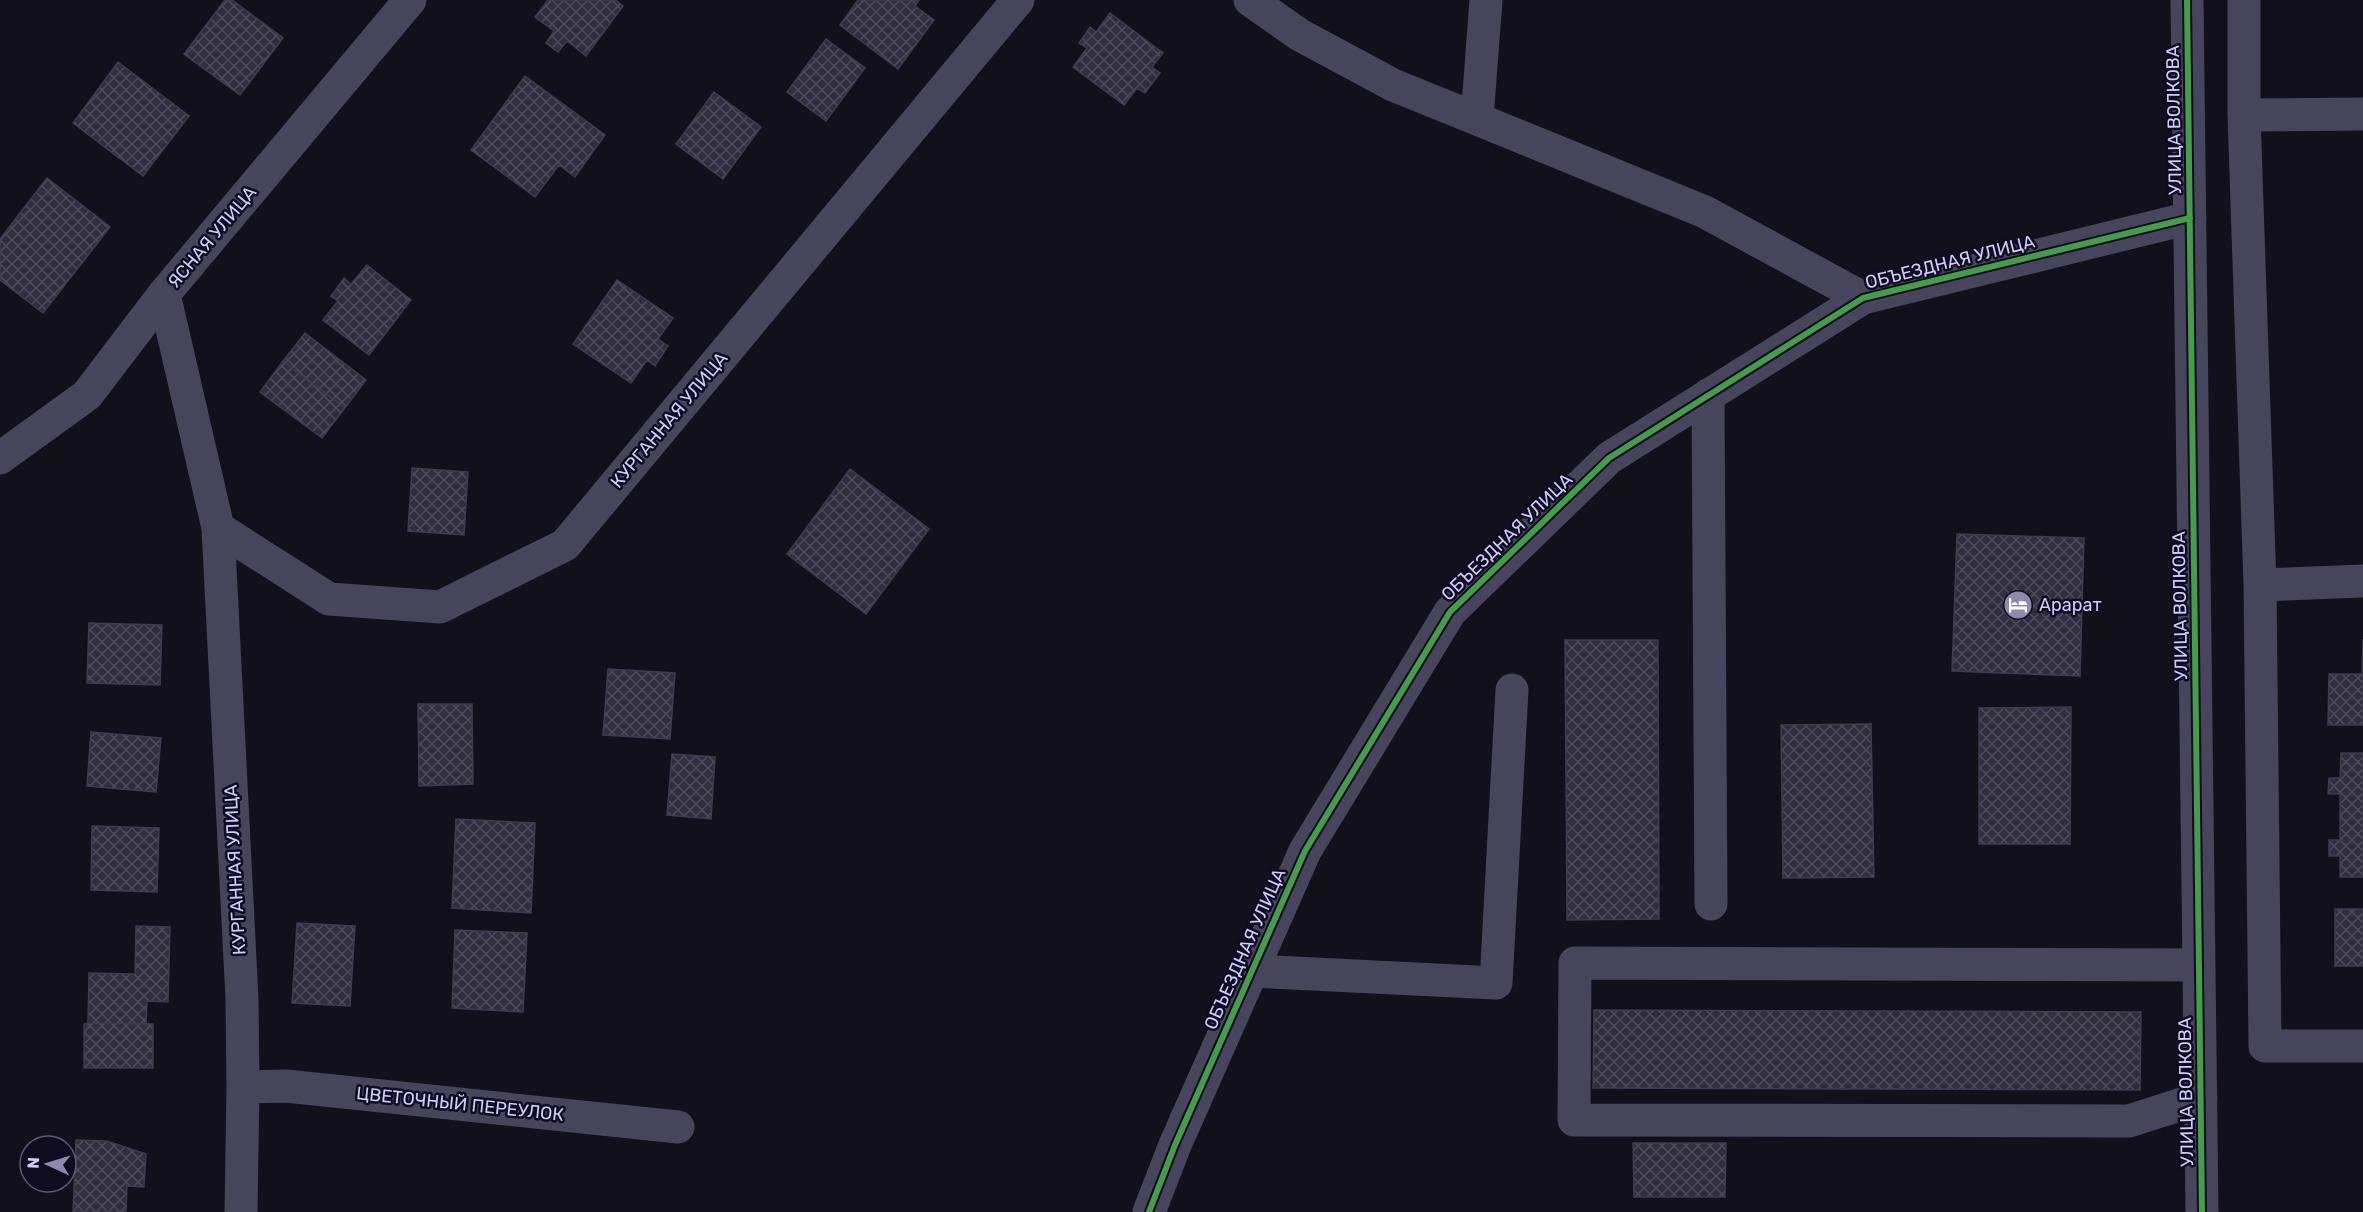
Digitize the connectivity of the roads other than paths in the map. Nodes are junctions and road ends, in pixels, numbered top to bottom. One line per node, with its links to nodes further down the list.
1 (410, 0): 11 (street, ЯСНАЯ УЛИЦА)
2 (1018, 0): 15 (street, КУРГАННАЯ УЛИЦА)
3 (1250, 0): 9 (street)
4 (1486, 0): 9 (street)
5 (2187, 0): 10 (street, УЛИЦА ВОЛКОВА)
6 (2244, 0): 8 (street)
7 (2363, 114): 8 (street)
8 (2244, 115): 17 (street)
9 (1477, 119): 12 (street)
10 (2190, 218): 12 (street, ОБЪЕЗДНАЯ УЛИЦА); 20 (street, УЛИЦА ВОЛКОВА)
11 (164, 294): 14 (street, ЯСНАЯ УЛИЦА); 15 (street, КУРГАННАЯ УЛИЦА)
12 (1863, 298): 13 (street, ОБЪЕЗДНАЯ УЛИЦА)
13 (1708, 396): 19 (street); 21 (street, ОБЪЕЗДНАЯ УЛИЦА)
14 (0, 458)
15 (218, 528): 23 (street, КУРГАННАЯ УЛИЦА)
16 (2363, 581): 17 (street)
17 (2260, 585): 22 (street)
18 (1512, 690): 21 (street)
19 (1712, 904)
20 (2199, 965): 24 (street, УЛИЦА ВОЛКОВА); 24 (street)
21 (1252, 971): 27 (street, ОБЪЕЗДНАЯ УЛИЦА)
22 (2363, 1046)
23 (243, 1087): 25 (street, ЦВЕТОЧНЫЙ ПЕРЕУЛОК); 26 (street, КУРГАННАЯ УЛИЦА)
24 (2201, 1098): 28 (street, УЛИЦА ВОЛКОВА)
25 (678, 1127)
26 (241, 1212)
27 (1149, 1212)
28 (2202, 1212)

